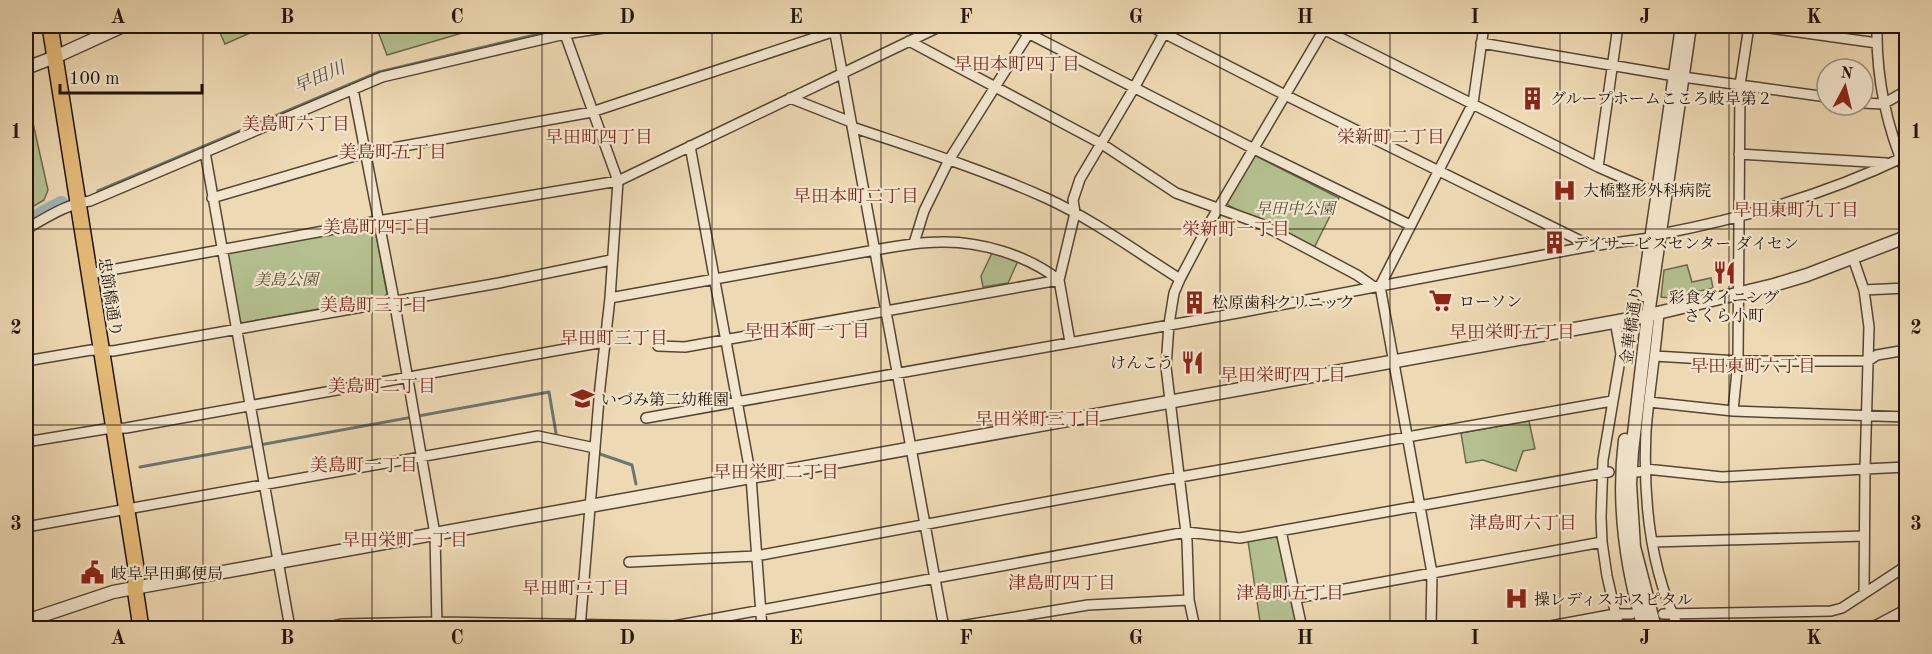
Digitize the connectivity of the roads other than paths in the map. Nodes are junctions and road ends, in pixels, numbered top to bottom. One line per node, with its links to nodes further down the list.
1 (50, 26): 22 (main road, 忠節橋通り)
2 (123, 26): 22 (street)
3 (616, 26): 17 (street)
4 (941, 26): 19 (street)
5 (1014, 26): 18 (street)
6 (1150, 26): 16 (street)
7 (1484, 26): 20 (street)
8 (1618, 26): 23 (street)
9 (1682, 26): 26 (street, 金華橋通り)
10 (1690, 26): 26 (street, 金華橋通り)
11 (1749, 26): 27 (street)
12 (1755, 26): 21 (street)
13 (1877, 26): 21 (street)
14 (1322, 27): 32 (street); 35 (street)
15 (835, 28): 25 (street); 38 (street)
16 (1166, 29): 29 (street); 32 (street)
17 (564, 30): 30 (street); 38 (street)
18 (1029, 33): 28 (street); 29 (street)
19 (909, 41): 25 (street); 28 (street)
20 (1481, 43): 23 (street); 35 (street)
21 (1876, 43): 37 (street)
22 (55, 57): 24 (street); 55 (main road, 忠節橋通り)
23 (1612, 66): 26 (street); 49 (street)
24 (26, 68)
25 (843, 73): 34 (street); 39 (street)
26 (1679, 76): 27 (street); 53 (street, 金華橋通り); 62 (street, 金華橋通り)
27 (1740, 85): 33 (street); 45 (street)
28 (995, 88): 40 (street); 47 (street)
29 (1134, 88): 40 (street); 42 (street)
30 (353, 89): 43 (street); 44 (street)
31 (1906, 91): 37 (street)
32 (1285, 95): 42 (street); 50 (street)
33 (1815, 95)
34 (790, 98): 39 (street); 41 (street)
35 (1473, 103): 49 (street); 50 (street)
36 (1875, 103): 37 (street)
37 (1883, 104): 46 (street)
38 (592, 112): 44 (street); 52 (street)
39 (852, 125): 47 (street); 67 (street)
40 (1102, 144): 56 (street); 57 (street)
41 (690, 146): 52 (street); 73 (street)
42 (1254, 149): 56 (street); 60 (street)
43 (205, 152): 54 (street); 55 (street)
44 (365, 153): 54 (street); 59 (street)
45 (1739, 154): 48 (street); 58 (street)
46 (1904, 157): 48 (street); 51 (street)
47 (950, 160): 57 (street); 64 (street)
48 (1889, 164): 58 (street)
49 (1598, 166): 53 (street)
50 (1439, 170): 60 (street); 65 (street)
51 (1906, 172)
52 (618, 180): 59 (street); 69 (street)
53 (1657, 193): 62 (street, 金華橋通り)
54 (212, 198): 66 (street)
55 (78, 203): 61 (street); 70 (main road, 忠節橋通り)
56 (1219, 208): 72 (street); 74 (street)
57 (1074, 213): 71 (street); 72 (street)
58 (1740, 217): 62 (street); 77 (street)
59 (378, 221): 66 (street); 79 (street)
60 (1410, 225): 74 (street)
61 (26, 229)
62 (1656, 236): 65 (street); 81 (street, 金華橋通り)
63 (1906, 237): 68 (street)
64 (914, 243): 67 (street); 71 (street)
65 (1591, 246): 74 (street)
66 (222, 250): 70 (street); 84 (street)
67 (875, 250): 73 (street); 80 (street)
68 (1853, 258): 76 (street); 77 (street)
69 (611, 260): 78 (street); 79 (street)
70 (89, 274): 90 (main road, 忠節橋通り)
71 (1059, 279): 80 (street); 87 (street)
72 (1180, 279): 83 (street)
73 (715, 280): 78 (street); 85 (street)
74 (1377, 286): 83 (street); 92 (street)
75 (1906, 288): 76 (street)
76 (1864, 290): 95 (street)
77 (1739, 295): 81 (street); 94 (street)
78 (610, 298): 86 (street)
79 (394, 300): 84 (street); 97 (street)
80 (886, 311): 85 (street); 96 (street)
81 (1649, 315): 82 (street); 91 (street); 160 (street, 金華橋通り); 161 (street, 金華橋通り)
82 (1615, 321): 92 (street); 98 (street)
83 (1169, 324): 87 (street); 99 (street)
84 (236, 329): 90 (street); 102 (street)
85 (725, 340): 88 (street); 101 (street)
86 (604, 342): 97 (street); 110 (street)
87 (1070, 342): 96 (street)
88 (658, 346)
89 (1906, 350): 95 (street)
90 (102, 351): 93 (street); 107 (main road, 忠節橋通り)
91 (1655, 356): 94 (street); 100 (street)
92 (1392, 360): 99 (street); 108 (street)
93 (26, 361)
94 (1738, 361): 95 (street); 103 (street)
95 (1868, 361): 104 (street)
96 (898, 374): 101 (street); 111 (street)
97 (406, 379): 102 (street); 112 (street)
98 (1612, 400): 108 (street); 116 (street)
99 (1170, 401): 111 (street); 118 (street)
100 (1649, 402): 103 (street); 115 (street)
101 (737, 404): 106 (street); 117 (street)
102 (250, 407): 107 (street); 119 (street)
103 (1733, 411): 104 (street)
104 (1867, 416): 105 (street); 114 (street)
105 (1906, 417)
106 (646, 418)
107 (114, 429): 109 (street); 122 (main road, 忠節橋通り)
108 (1406, 437): 118 (street); 121 (street)
109 (26, 442)
110 (595, 448): 112 (street); 120 (street)
111 (911, 448): 117 (street); 123 (street)
112 (421, 456): 119 (street); 127 (street)
113 (1906, 467): 114 (street)
114 (1865, 469): 115 (street); 128 (street)
115 (1642, 471): 130 (street)
116 (1606, 472): 121 (street); 129 (street)
117 (752, 477): 120 (street); 131 (street)
118 (1180, 477): 123 (street); 126 (street)
119 (265, 485): 122 (street); 132 (street)
120 (591, 506): 127 (street); 148 (street)
121 (1419, 506): 125 (street); 135 (street)
122 (127, 510): 124 (street); 137 (main road, 忠節橋通り)
123 (925, 525): 131 (street); 136 (street)
124 (26, 527)
125 (1281, 531): 126 (street); 139 (street)
126 (1186, 532): 136 (street); 140 (street)
127 (435, 534): 132 (street); 147 (street)
128 (1864, 536): 130 (street); 138 (street)
129 (1602, 542): 135 (street); 143 (street)
130 (1652, 542): 145 (street)
131 (756, 556): 133 (street); 141 (street)
132 (279, 562): 137 (street); 151 (street)
133 (629, 562)
134 (1906, 566): 138 (street)
135 (1432, 573): 139 (street); 157 (street)
136 (935, 578): 141 (street); 154 (street)
137 (139, 582): 146 (street); 149 (main road, 忠節橋通り); 150 (main road, 忠節橋通り)
138 (1864, 593): 145 (street)
139 (1296, 598): 156 (street)
140 (1189, 600): 154 (street); 155 (street)
141 (760, 610): 148 (street); 153 (street)
142 (1906, 610): 163 (street)
143 (1615, 614): 144 (street); 158 (street); 159 (street)
144 (1630, 614)
145 (1667, 614): 162 (street)
146 (26, 621)
147 (437, 625): 148 (street); 152 (street)
148 (580, 626)
149 (141, 628)
150 (151, 628)
151 (290, 628)
152 (323, 628)
153 (762, 628)
154 (946, 628)
155 (1195, 628)
156 (1302, 628)
157 (1431, 628)
158 (1540, 628)
159 (1619, 628)
160 (1644, 628)
161 (1655, 628)
162 (1679, 628)
163 (1874, 628)

